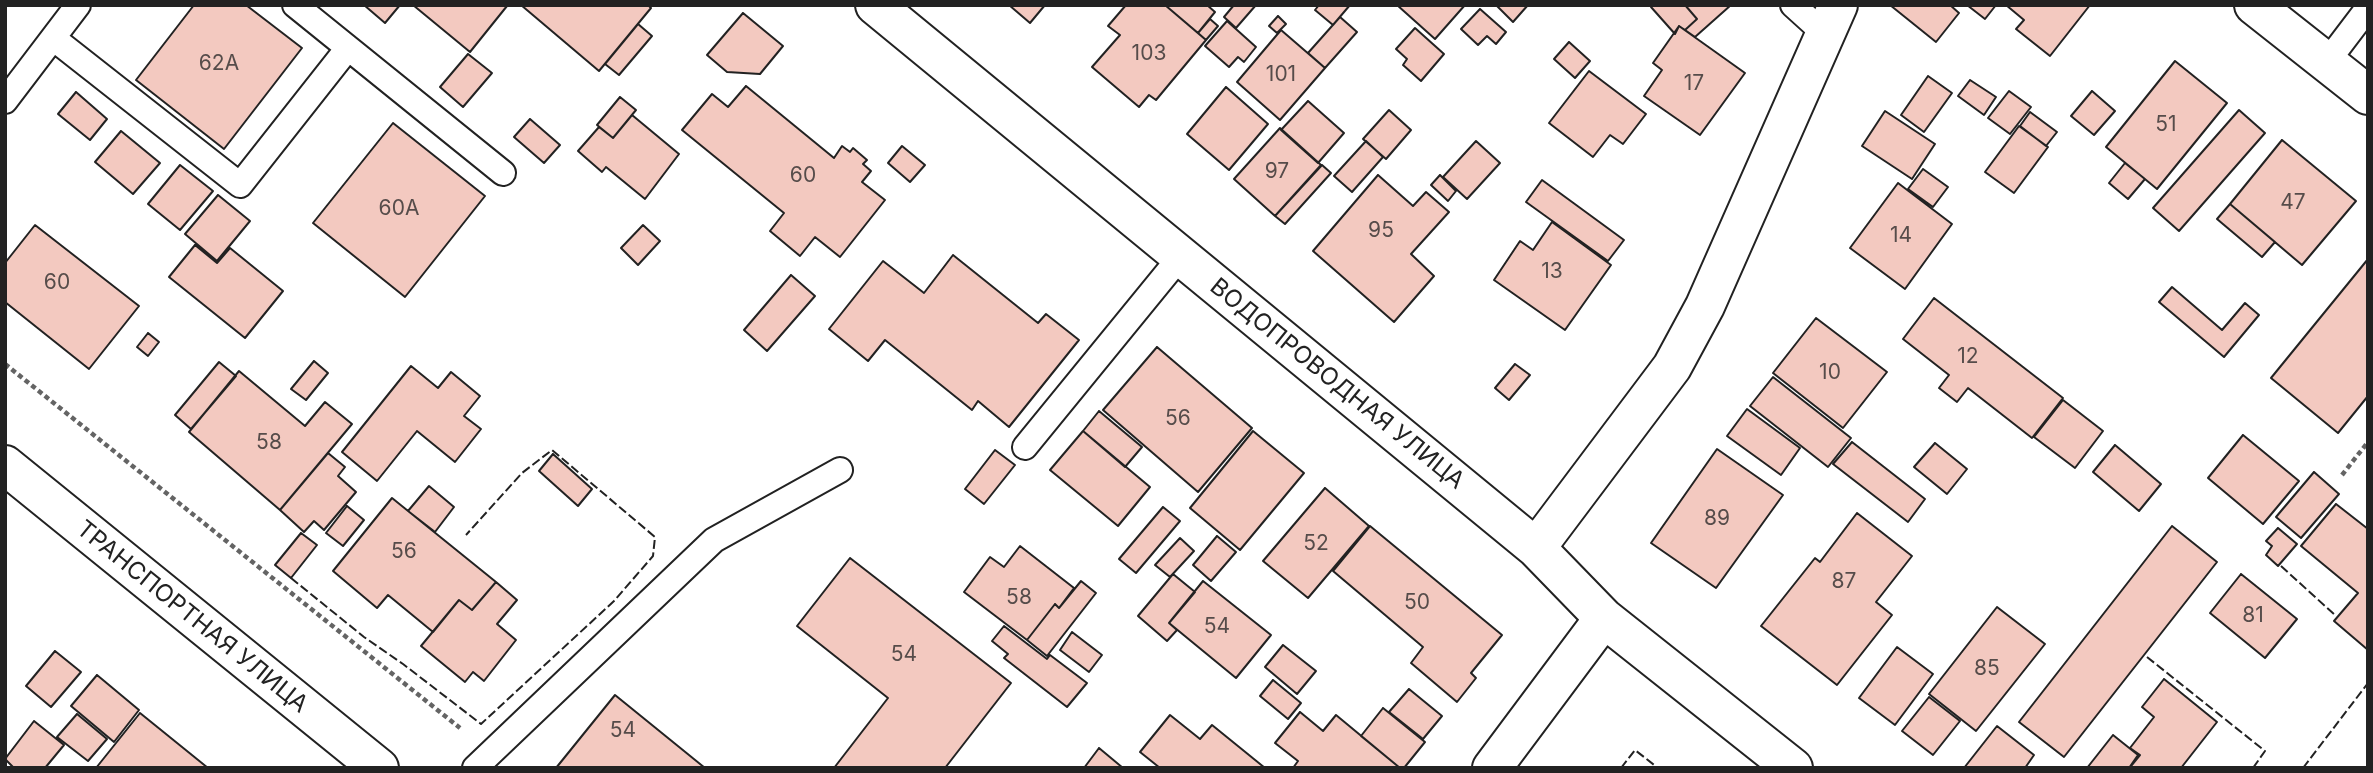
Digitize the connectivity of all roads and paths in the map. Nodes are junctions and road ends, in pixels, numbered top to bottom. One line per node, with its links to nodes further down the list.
1 (78, 5): 8 (lane)
2 (295, 5): 9 (lane)
3 (875, 5): 14 (street, ВОДОПРОВОДНАЯ УЛИЦА)
4 (1793, 5): 7 (lane)
5 (2254, 5): 10 (street)
6 (2368, 8): 10 (lane)
7 (1832, 19): 21 (street)
8 (53, 38): 9 (lane); 12 (lane)
9 (348, 48): 13 (lane)
10 (2327, 62): 11 (street)
11 (2368, 95)
12 (5, 101)
13 (503, 173)
14 (1181, 256): 17 (lane); 21 (street, ВОДОПРОВОДНАЯ УЛИЦА)
15 (5, 364): 23 (path)
16 (2368, 442): 20 (path)
17 (1025, 447)
18 (5, 465): 24 (street, ТРАНСПОРТНАЯ УЛИЦА)
19 (840, 470): 23 (lane)
20 (2342, 475)
21 (1536, 548): 22 (street, ВОДОПРОВОДНАЯ УЛИЦА)
22 (1604, 618): 25 (street); 26 (street, ВОДОПРОВОДНАЯ УЛИЦА)
23 (483, 760)
24 (379, 768)
25 (1492, 768)
26 (1793, 768)

